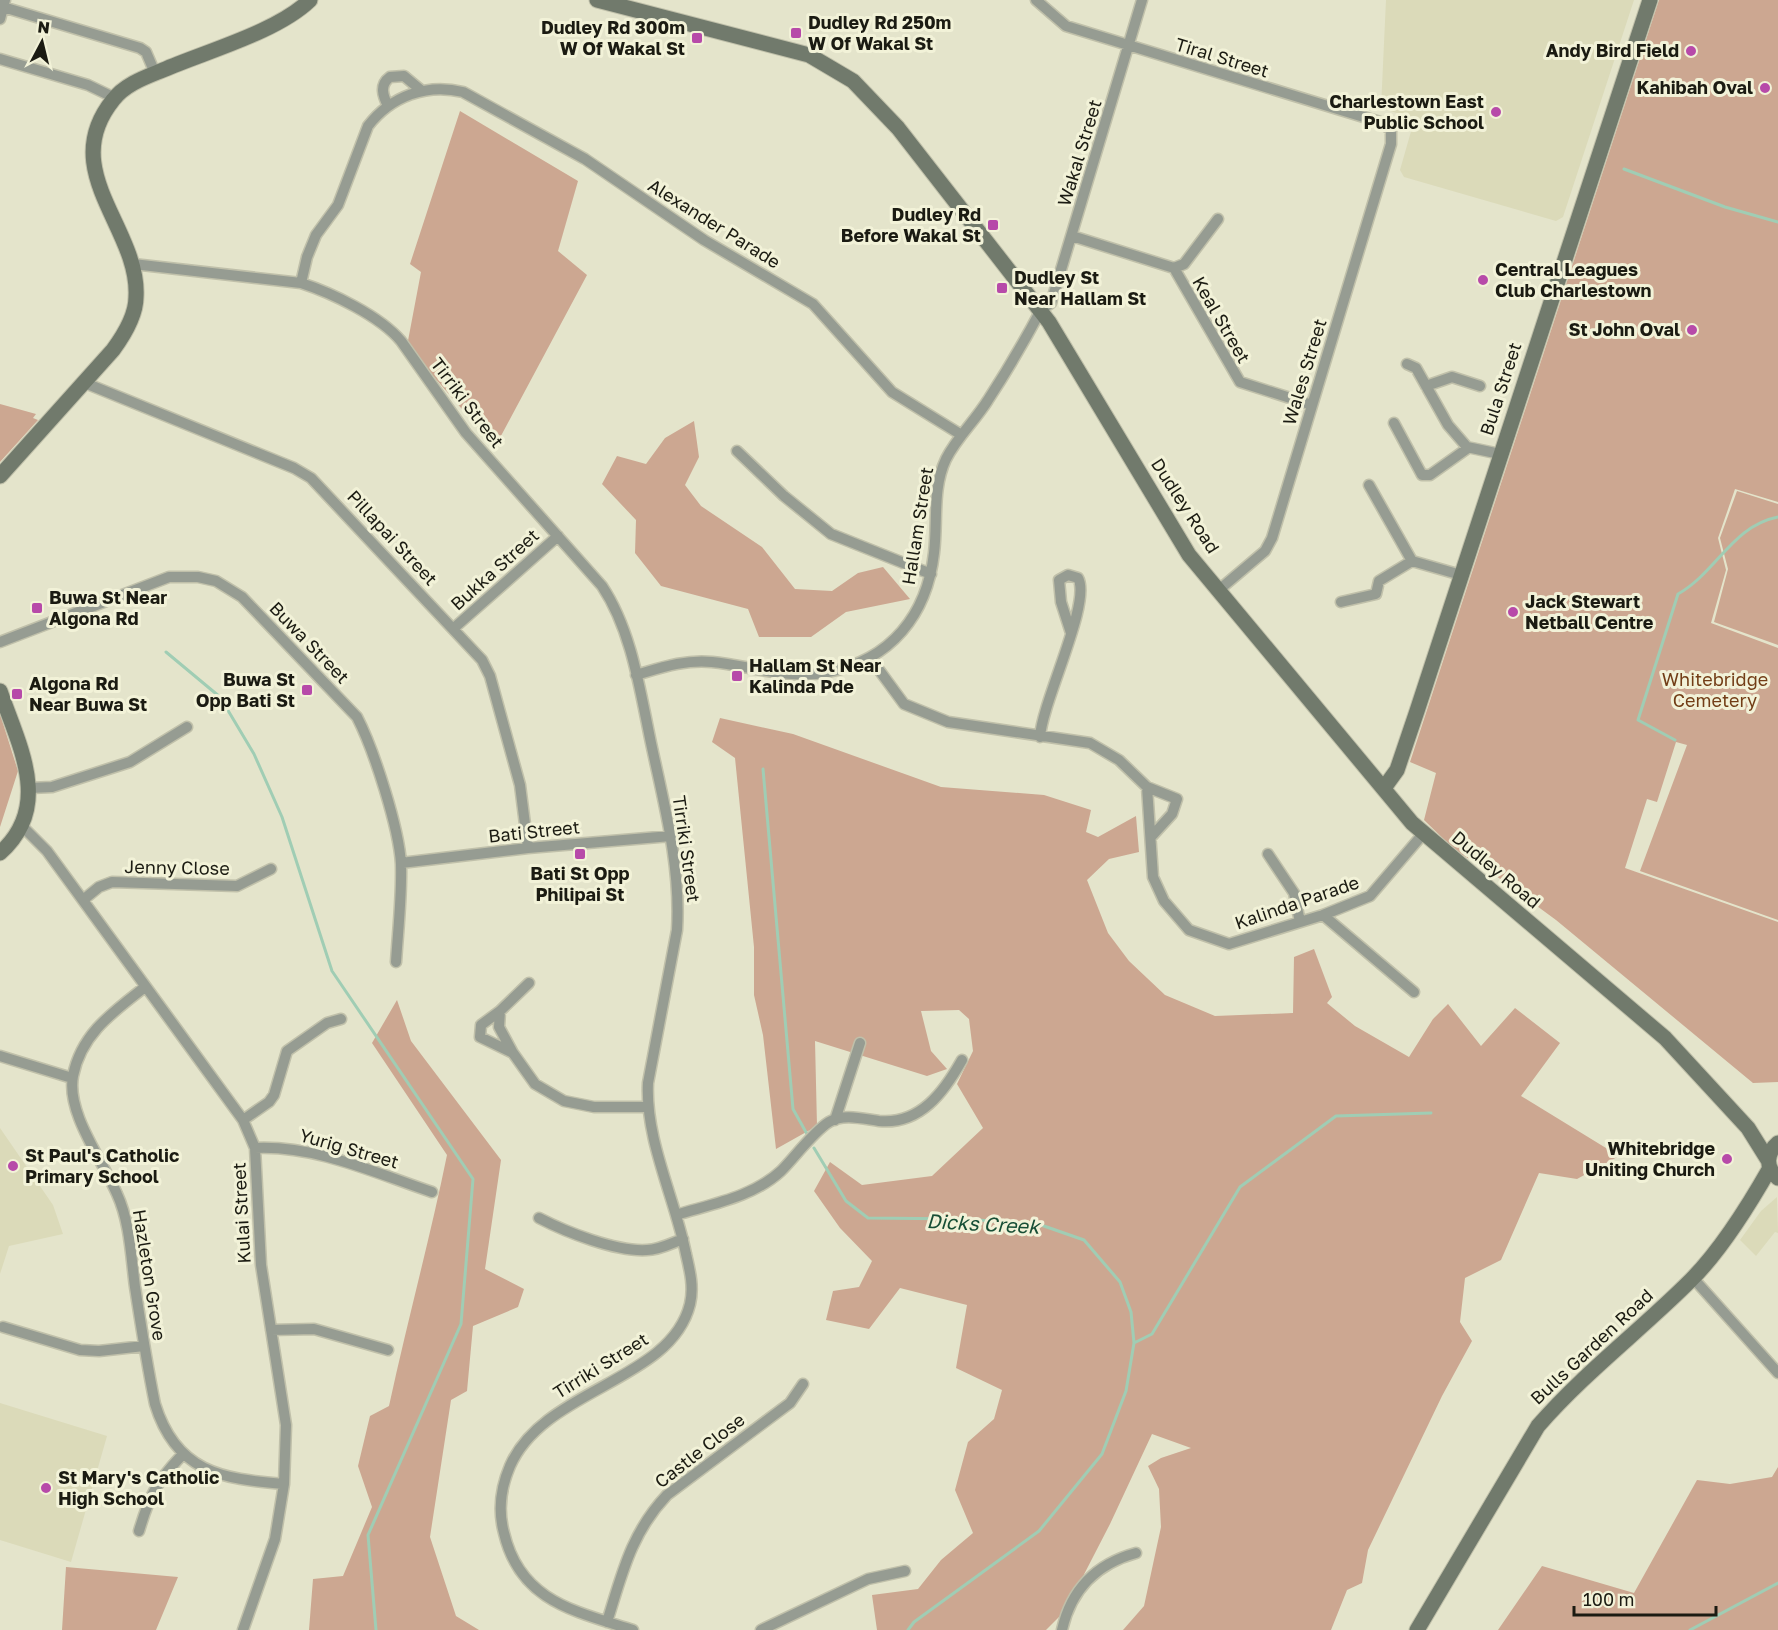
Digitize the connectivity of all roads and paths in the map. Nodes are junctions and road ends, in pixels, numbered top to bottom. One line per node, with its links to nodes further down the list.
1 (310, 0): 10 (main road)
2 (597, 0): 20 (main road, Dudley Road)
3 (1036, 0): 8 (street, Tiral Street)
4 (1142, 0): 8 (street, Wakal Street)
5 (1650, 0): 30 (main road, Bula Street)
6 (4, 4): 7 (street); 10 (street)
7 (0, 19)
8 (1128, 47): 14 (street, Tiral Street); 16 (street, Wakal Street)
9 (0, 59): 12 (street)
10 (155, 73): 12 (main road)
11 (422, 91): 13 (street, Alexander Parade); 13 (street); 27 (street, Alexander Parade)
12 (115, 98): 17 (main road)
13 (388, 106): 19 (street, Alexander Parade)
14 (1391, 144): 25 (street, Wales Street)
15 (1218, 219): 18 (street)
16 (1072, 236): 18 (street, Keal Street); 20 (street, Wakal Street)
17 (133, 264): 19 (street, Tirriki Street); 22 (main road)
18 (1174, 268): 25 (street, Keal Street)
19 (301, 283): 33 (street, Tirriki Street)
20 (1041, 310): 27 (street, Hallam Street); 37 (main road, Dudley Road)
21 (1407, 364): 23 (street)
22 (85, 382): 31 (main road); 39 (street, Pillapai Street)
23 (1426, 386): 24 (street); 28 (street)
24 (1480, 386)
25 (1312, 405): 37 (street, Wales Street)
26 (1394, 423): 28 (street)
27 (960, 435): 35 (street, Hallam Street)
28 (1468, 448): 30 (street)
29 (737, 452): 35 (street)
30 (1500, 454): 36 (main road, Bula Street)
31 (0, 476)
32 (1369, 485): 34 (street)
33 (558, 536): 39 (street, Bukka Street); 43 (street, Tirriki Street)
34 (1412, 561): 36 (street); 38 (street)
35 (931, 574): 42 (street, Hallam Street)
36 (1461, 575): 49 (main road, Bula Street)
37 (1220, 589): 49 (main road, Dudley Road)
38 (1341, 602)
39 (454, 628): 54 (street, Pillapai Street)
40 (1071, 633): 40 (street); 46 (street)
41 (0, 642): 57 (street, Buwa Street)
42 (870, 659): 43 (street, Hallam Street); 46 (street)
43 (636, 675): 52 (street, Tirriki Street)
44 (0, 691): 48 (main road)
45 (187, 727): 48 (street)
46 (1040, 737): 47 (street)
47 (1147, 787): 53 (street, Kalinda Parade); 53 (street)
48 (30, 788): 50 (main road)
49 (1384, 788): 51 (main road, Dudley Road)
50 (22, 826): 55 (main road); 59 (street, Kulai Street)
51 (1423, 834): 60 (street, Kalinda Parade); 76 (main road, Dudley Road)
52 (670, 836): 54 (street, Bati Street); 73 (street, Tirriki Street)
53 (1151, 837): 61 (street, Kalinda Parade)
54 (528, 848): 57 (street, Bati Street)
55 (0, 853)
56 (1268, 854): 61 (street)
57 (401, 863): 62 (street, Buwa Street)
58 (271, 869): 59 (street, Jenny Close)
59 (83, 900): 64 (street, Kulai Street)
60 (1323, 915): 61 (street, Kalinda Parade); 65 (street)
61 (1300, 922)
62 (396, 962)
63 (529, 983): 66 (street)
64 (145, 987): 72 (street, Hazleton Grove); 74 (street, Kulai Street)
65 (1414, 992)
66 (500, 1011): 69 (street); 69 (street)
67 (341, 1019): 74 (street)
68 (860, 1043): 75 (street)
69 (513, 1053): 73 (street)
70 (0, 1056): 72 (street)
71 (962, 1060): 75 (street)
72 (72, 1078): 87 (street, Hazleton Grove)
73 (647, 1107): 81 (street, Tirriki Street)
74 (243, 1120): 78 (street, Kulai Street)
75 (835, 1120): 81 (street)
76 (1748, 1128): 77 (main road, Dudley Road); 79 (main road, Dudley Road)
77 (1778, 1142): 79 (main road, Bulls Garden Road)
78 (255, 1148): 80 (street, Yurig Street); 86 (street, Kulai Street)
79 (1773, 1172): 84 (main road, Bulls Garden Road)
80 (432, 1192)
81 (676, 1215): 83 (street, Tirriki Street)
82 (539, 1218): 83 (street)
83 (683, 1239): 96 (street, Tirriki Street)
84 (1693, 1278): 89 (street); 101 (main road, Bulls Garden Road)
85 (3, 1327): 87 (street)
86 (271, 1330): 88 (street); 92 (street, Kulai Street)
87 (144, 1346): 91 (street, Hazleton Grove)
88 (388, 1350)
89 (1778, 1373)
90 (803, 1384): 96 (street, Castle Close)
91 (183, 1455): 92 (street, Hazleton Grove); 93 (street)
92 (284, 1484): 97 (street, Kulai Street)
93 (140, 1531)
94 (1136, 1553): 100 (street)
95 (904, 1571): 99 (street)
96 (607, 1622): 98 (street, Tirriki Street)
97 (243, 1630)
98 (633, 1630)
99 (761, 1630)
100 (1062, 1630)
101 (1417, 1630)

